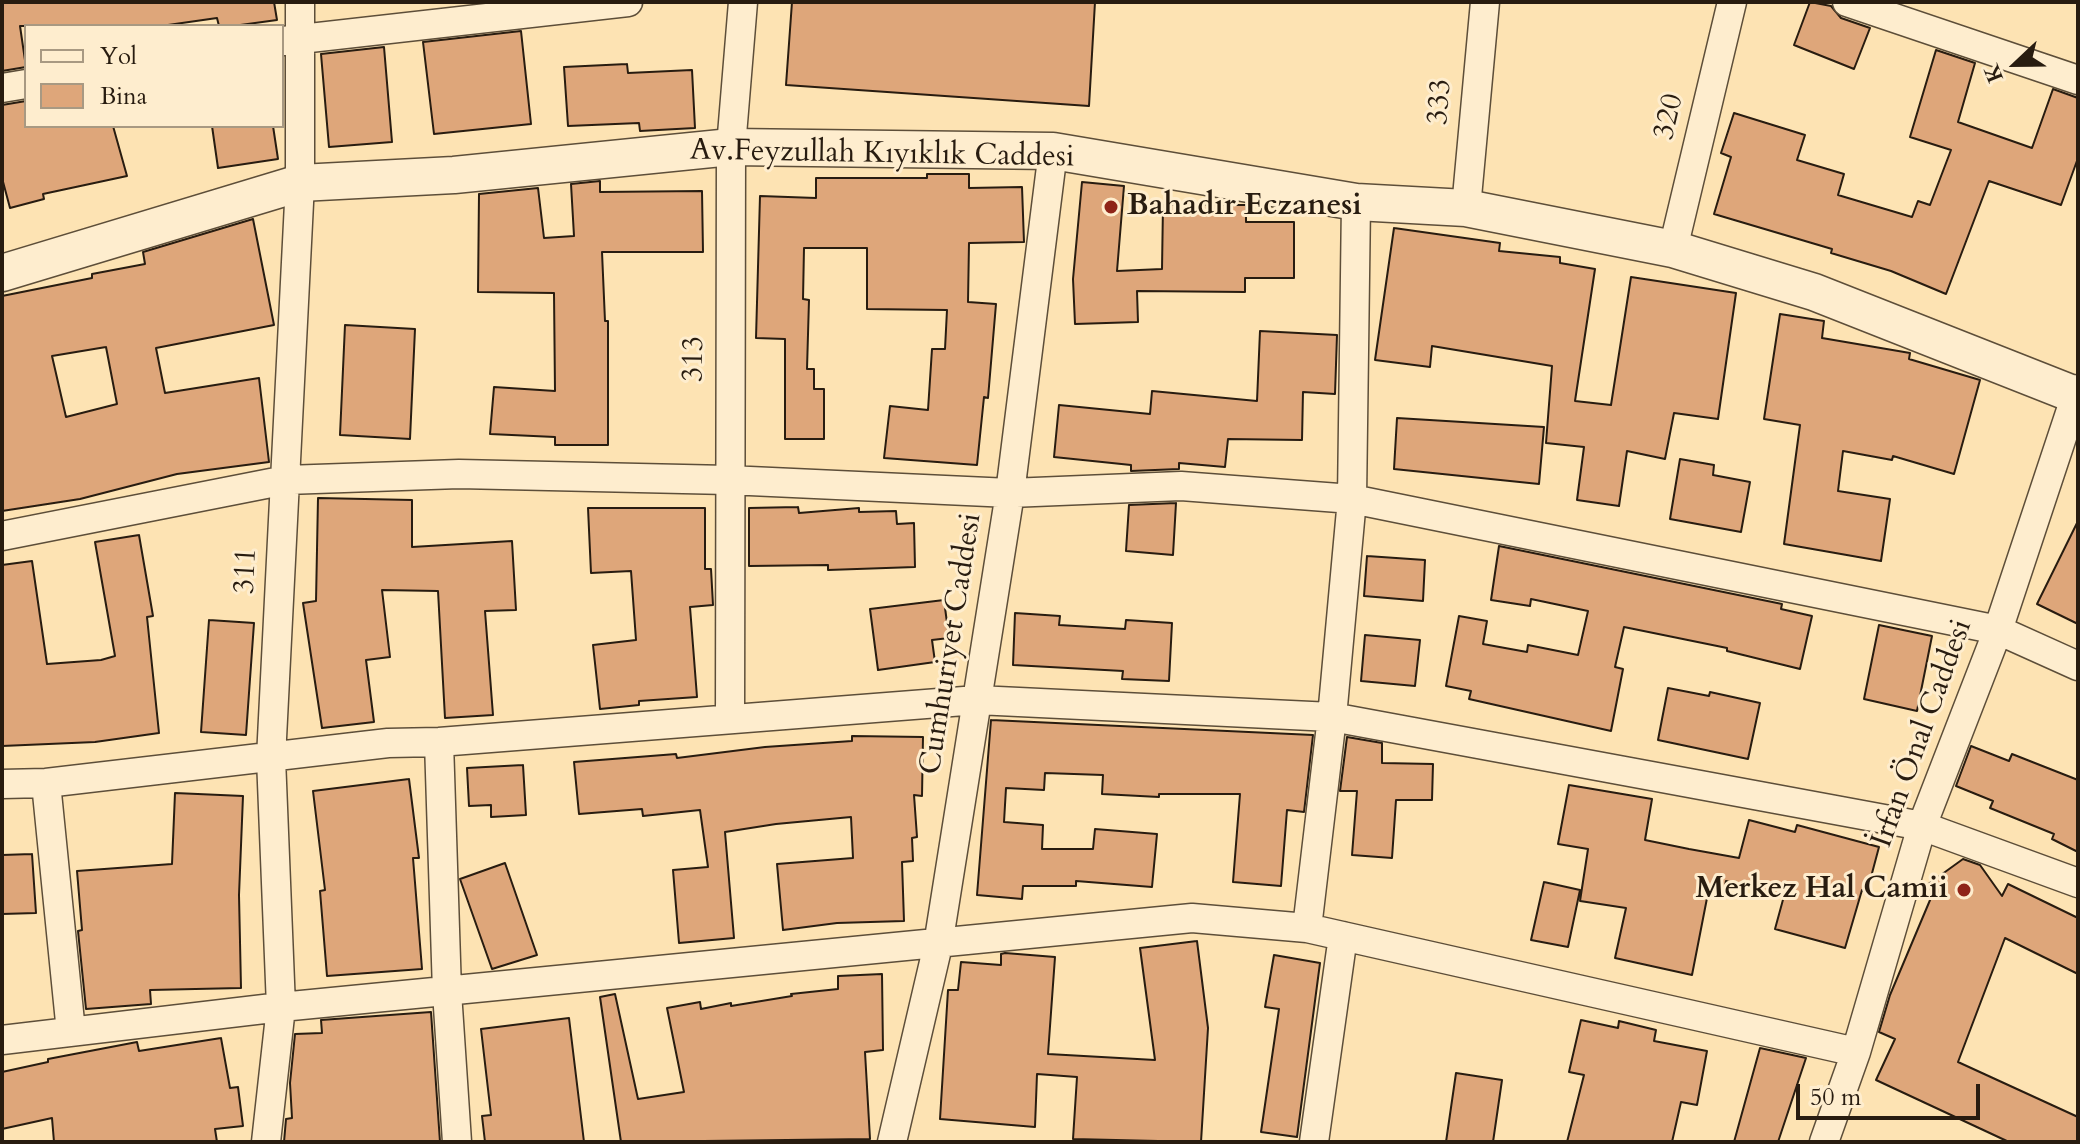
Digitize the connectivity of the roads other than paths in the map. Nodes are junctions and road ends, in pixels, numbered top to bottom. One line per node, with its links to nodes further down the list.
1 (300, 2): 7 (street, 311)
2 (628, 2): 7 (street)
3 (743, 2): 11 (street, 313)
4 (1485, 2): 15 (street, 333)
5 (1732, 2): 16 (street, 320)
6 (1847, 2): 8 (street)
7 (292, 39): 13 (street, 311)
8 (2078, 80)
9 (24, 84): 10 (street)
10 (2, 88)
11 (731, 147): 12 (street, Av.Feyzullah Kıyıklık Caddesi); 13 (street, Av.Feyzullah Kıyıklık Caddesi); 20 (street, 313)
12 (1053, 151): 14 (street, Av.Feyzullah Kıyıklık Caddesi); 21 (street, Cumhuriyet Caddesi)
13 (300, 183): 17 (street, Av.Feyzullah Kıyıklık Caddesi); 19 (street, 311)
14 (1356, 202): 15 (street, Av.Feyzullah Kıyıklık Caddesi); 22 (street)
15 (1466, 208): 16 (street, Av.Feyzullah Kıyıklık Caddesi)
16 (1673, 249): 18 (street, Av.Feyzullah Kıyıklık Caddesi)
17 (2, 273)
18 (2077, 394): 24 (street, İrfan Önal Caddesi)
19 (286, 480): 20 (street); 23 (street); 30 (street, 311)
20 (728, 480): 21 (street); 27 (street, 313)
21 (1010, 493): 22 (street); 26 (street, Cumhuriyet Caddesi)
22 (1352, 499): 24 (street); 28 (street)
23 (2, 536)
24 (1998, 630): 25 (street); 33 (street, İrfan Önal Caddesi)
25 (2078, 666)
26 (977, 700): 27 (street); 28 (street); 37 (street, Cumhuriyet Caddesi)
27 (730, 717): 29 (street)
28 (1332, 717): 33 (street); 35 (street)
29 (439, 742): 30 (street); 38 (street)
30 (271, 758): 31 (street); 39 (street, 311)
31 (46, 783): 32 (street); 40 (street)
32 (2, 784)
33 (1922, 826): 34 (street); 42 (street, İrfan Önal Caddesi)
34 (2078, 883)
35 (1307, 928): 36 (street); 37 (street)
36 (1343, 936): 42 (street); 46 (street)
37 (938, 945): 38 (street); 45 (street, Cumhuriyet Caddesi)
38 (447, 992): 39 (street); 44 (street)
39 (281, 1007): 40 (street); 43 (street, 311)
40 (71, 1032): 41 (street)
41 (2, 1040)
42 (1856, 1052): 47 (street, İrfan Önal Caddesi)
43 (266, 1142)
44 (457, 1142)
45 (892, 1142)
46 (1314, 1142)
47 (1824, 1142)

